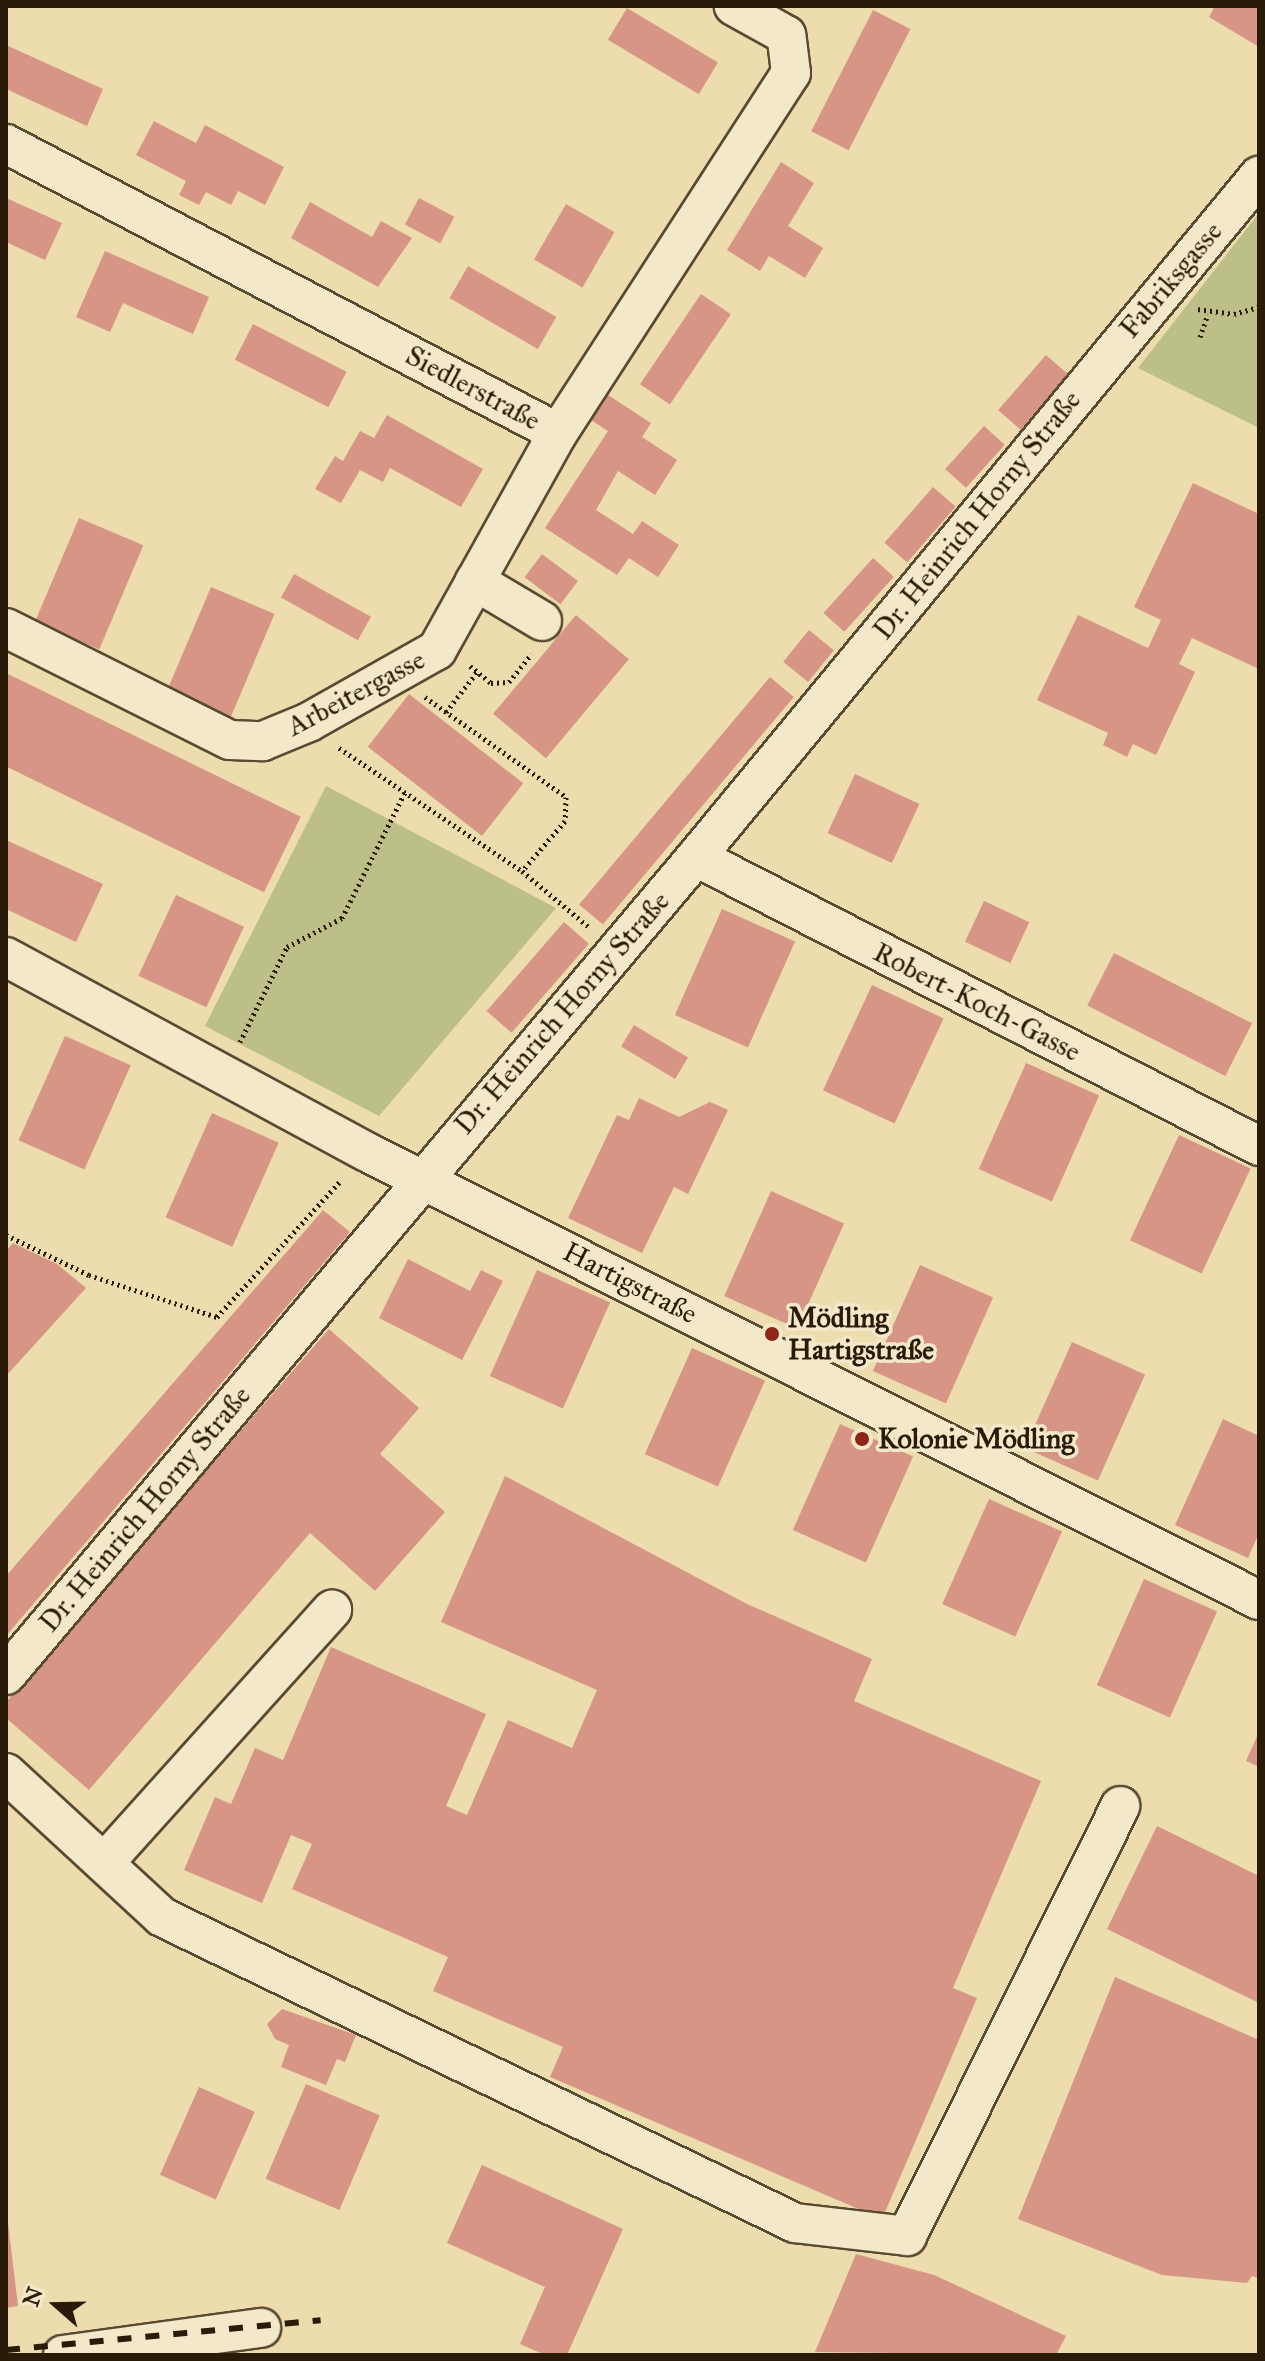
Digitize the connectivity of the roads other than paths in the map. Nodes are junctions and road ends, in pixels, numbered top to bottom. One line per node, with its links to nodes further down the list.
1 (734, 6): 5 (street, Siedlerstraße)
2 (6, 144): 5 (street, Siedlerstraße)
3 (1259, 176): 4 (street, Fabriksgasse)
4 (1115, 348): 9 (street, Dr. Heinrich Horny Straße)
5 (558, 433): 6 (street, Arbeitergasse)
6 (475, 581): 7 (street, Arbeitergasse); 8 (street)
7 (6, 628)
8 (543, 638)
9 (696, 857): 11 (street, Robert-Koch-Gasse); 12 (street, Dr. Heinrich Horny Straße)
10 (6, 957): 12 (street, Hartigstraße)
11 (1259, 1146)
12 (423, 1178): 13 (street, Hartigstraße); 15 (street, Dr. Heinrich Horny Straße)
13 (1259, 1600)
14 (332, 1610): 18 (street)
15 (6, 1675)
16 (6, 1773): 18 (street)
17 (1120, 1806): 18 (street)
18 (104, 1863)
19 (261, 2328): 20 (street)
20 (63, 2355)

